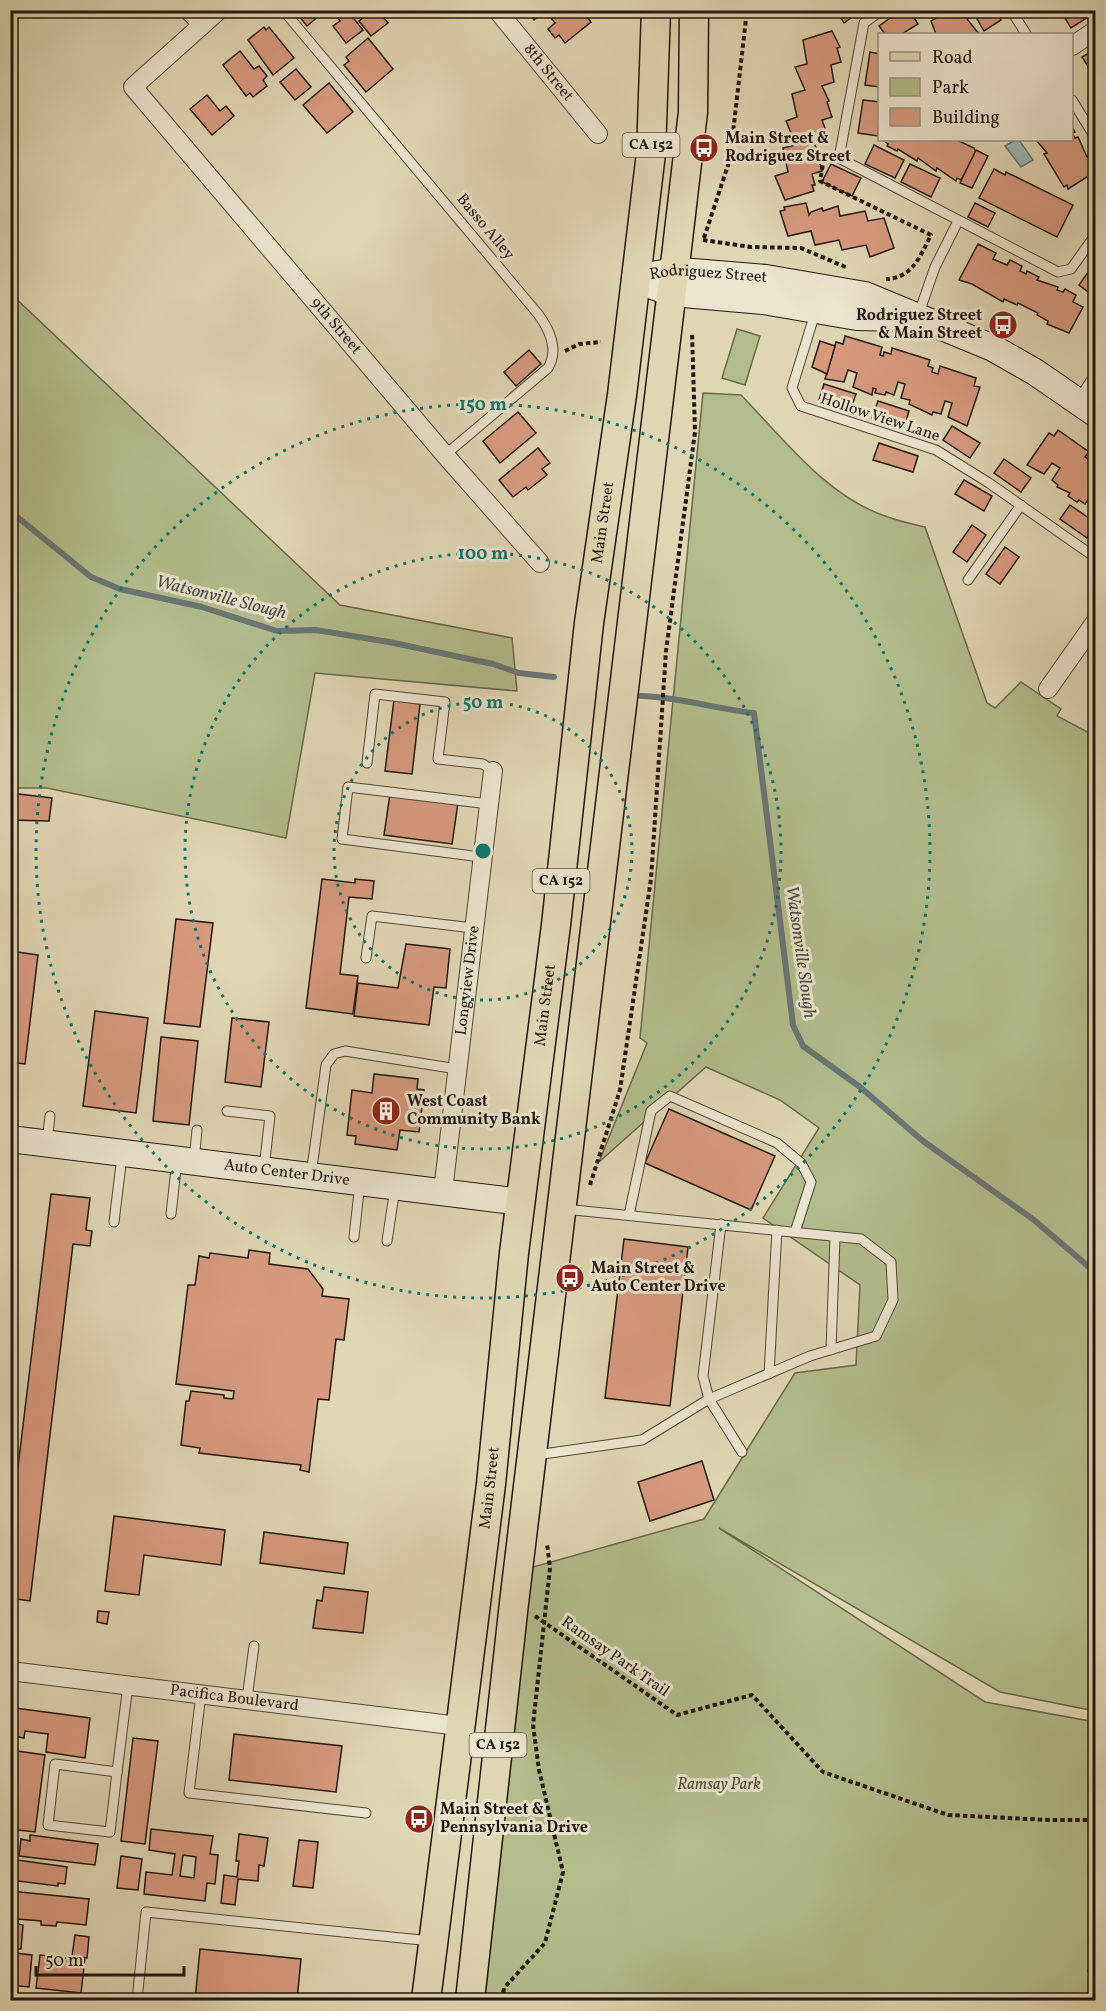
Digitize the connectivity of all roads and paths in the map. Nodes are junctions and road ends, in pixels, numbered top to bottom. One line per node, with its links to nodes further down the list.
1 (188, 10): 10 (street)
2 (219, 10): 10 (street)
3 (283, 10): 30 (lane, Basso Alley)
4 (497, 10): 15 (street, 8th Street)
5 (656, 10): 23 (main road, Main Street / CA 152)
6 (694, 10): 25 (main road, CA 152)
7 (747, 10): 20 (path)
8 (882, 10): 18 (lane)
9 (1011, 10): 12 (lane)
10 (202, 24): 33 (street, 9th Street)
11 (1095, 30): 13 (street)
12 (1025, 33)
13 (1073, 45)
14 (1073, 103): 16 (lane)
15 (598, 135)
16 (1095, 139)
17 (826, 146): 24 (path)
18 (958, 221): 19 (lane); 27 (lane)
19 (1095, 234)
20 (703, 240): 21 (path); 22 (path)
21 (699, 245)
22 (858, 272)
23 (635, 278): 25 (street, Rodriguez Street); 60 (main road, Main Street / CA 152)
24 (876, 278)
25 (673, 282): 26 (street, Rodriguez Street); 27 (street, Rodriguez Street); 61 (main road, CA 152)
26 (816, 308): 27 (street, Rodriguez Street); 34 (lane, Hollow View Lane)
27 (917, 319): 32 (street, Rodriguez Street)
28 (691, 326): 59 (path)
29 (601, 342): 30 (path)
30 (553, 357): 33 (lane)
31 (1095, 373): 32 (lane)
32 (1086, 408)
33 (445, 455): 36 (street, 9th Street)
34 (1021, 506): 35 (lane, Hollow View Lane); 37 (lane)
35 (1095, 558)
36 (540, 563)
37 (968, 580)
38 (1095, 621): 39 (street)
39 (1048, 689)
40 (367, 763): 41 (lane)
41 (493, 771): 42 (street, Longview Drive)
42 (489, 804): 43 (street, Longview Drive); 43 (lane)
43 (481, 857): 44 (street, Longview Drive)
44 (473, 928): 45 (lane); 46 (street, Longview Drive)
45 (366, 958)
46 (457, 1068): 55 (lane); 58 (street, Longview Drive)
47 (227, 1111): 54 (lane)
48 (50, 1116): 51 (lane)
49 (197, 1131): 53 (lane)
50 (11, 1143): 51 (street, Auto Center Drive)
51 (47, 1144): 52 (street, Auto Center Drive)
52 (123, 1153): 53 (street, Auto Center Drive); 64 (lane)
53 (186, 1161): 54 (street, Auto Center Drive); 62 (lane)
54 (264, 1170): 55 (street, Auto Center Drive)
55 (311, 1176): 56 (street, Auto Center Drive)
56 (360, 1182): 57 (street, Auto Center Drive); 68 (lane)
57 (396, 1186): 58 (street, Auto Center Drive); 70 (lane)
58 (443, 1191): 60 (street, Auto Center Drive)
59 (587, 1195)
60 (520, 1202): 61 (main road, Auto Center Drive); 84 (main road, Main Street / CA 152)
61 (562, 1209): 63 (lane); 75 (main road, CA 152)
62 (171, 1214)
63 (629, 1215): 65 (lane); 67 (lane)
64 (114, 1222)
65 (721, 1224): 66 (lane); 73 (lane)
66 (777, 1230): 67 (lane); 72 (lane)
67 (795, 1232): 69 (lane)
68 (354, 1237)
69 (835, 1237): 71 (lane); 71 (lane)
70 (387, 1241)
71 (831, 1350): 72 (lane)
72 (769, 1374): 73 (lane)
73 (709, 1399): 74 (lane); 75 (lane)
74 (742, 1452)
75 (533, 1455): 77 (main road, CA 152)
76 (546, 1538): 78 (path)
77 (514, 1603): 78 (path, Ramsay Park Trail); 92 (main road, CA 152)
78 (545, 1622): 87 (path, Ramsay Park Trail); 93 (path)
79 (254, 1646): 83 (lane)
80 (10, 1671): 81 (street, Pacifica Boulevard)
81 (128, 1685): 82 (street, Pacifica Boulevard); 85 (lane)
82 (201, 1694): 83 (street, Pacifica Boulevard); 86 (lane)
83 (247, 1699): 84 (street, Pacifica Boulevard)
84 (459, 1726): 88 (main road, Main Street / CA 152)
85 (117, 1772): 85 (lane)
86 (366, 1813)
87 (1095, 1820)
88 (434, 1941): 90 (lane); 91 (main road, Main Street / CA 152)
89 (1089, 1969): 94 (path)
90 (137, 2001)
91 (426, 2001)
92 (470, 2001)
93 (502, 2001)
94 (1095, 2001)

